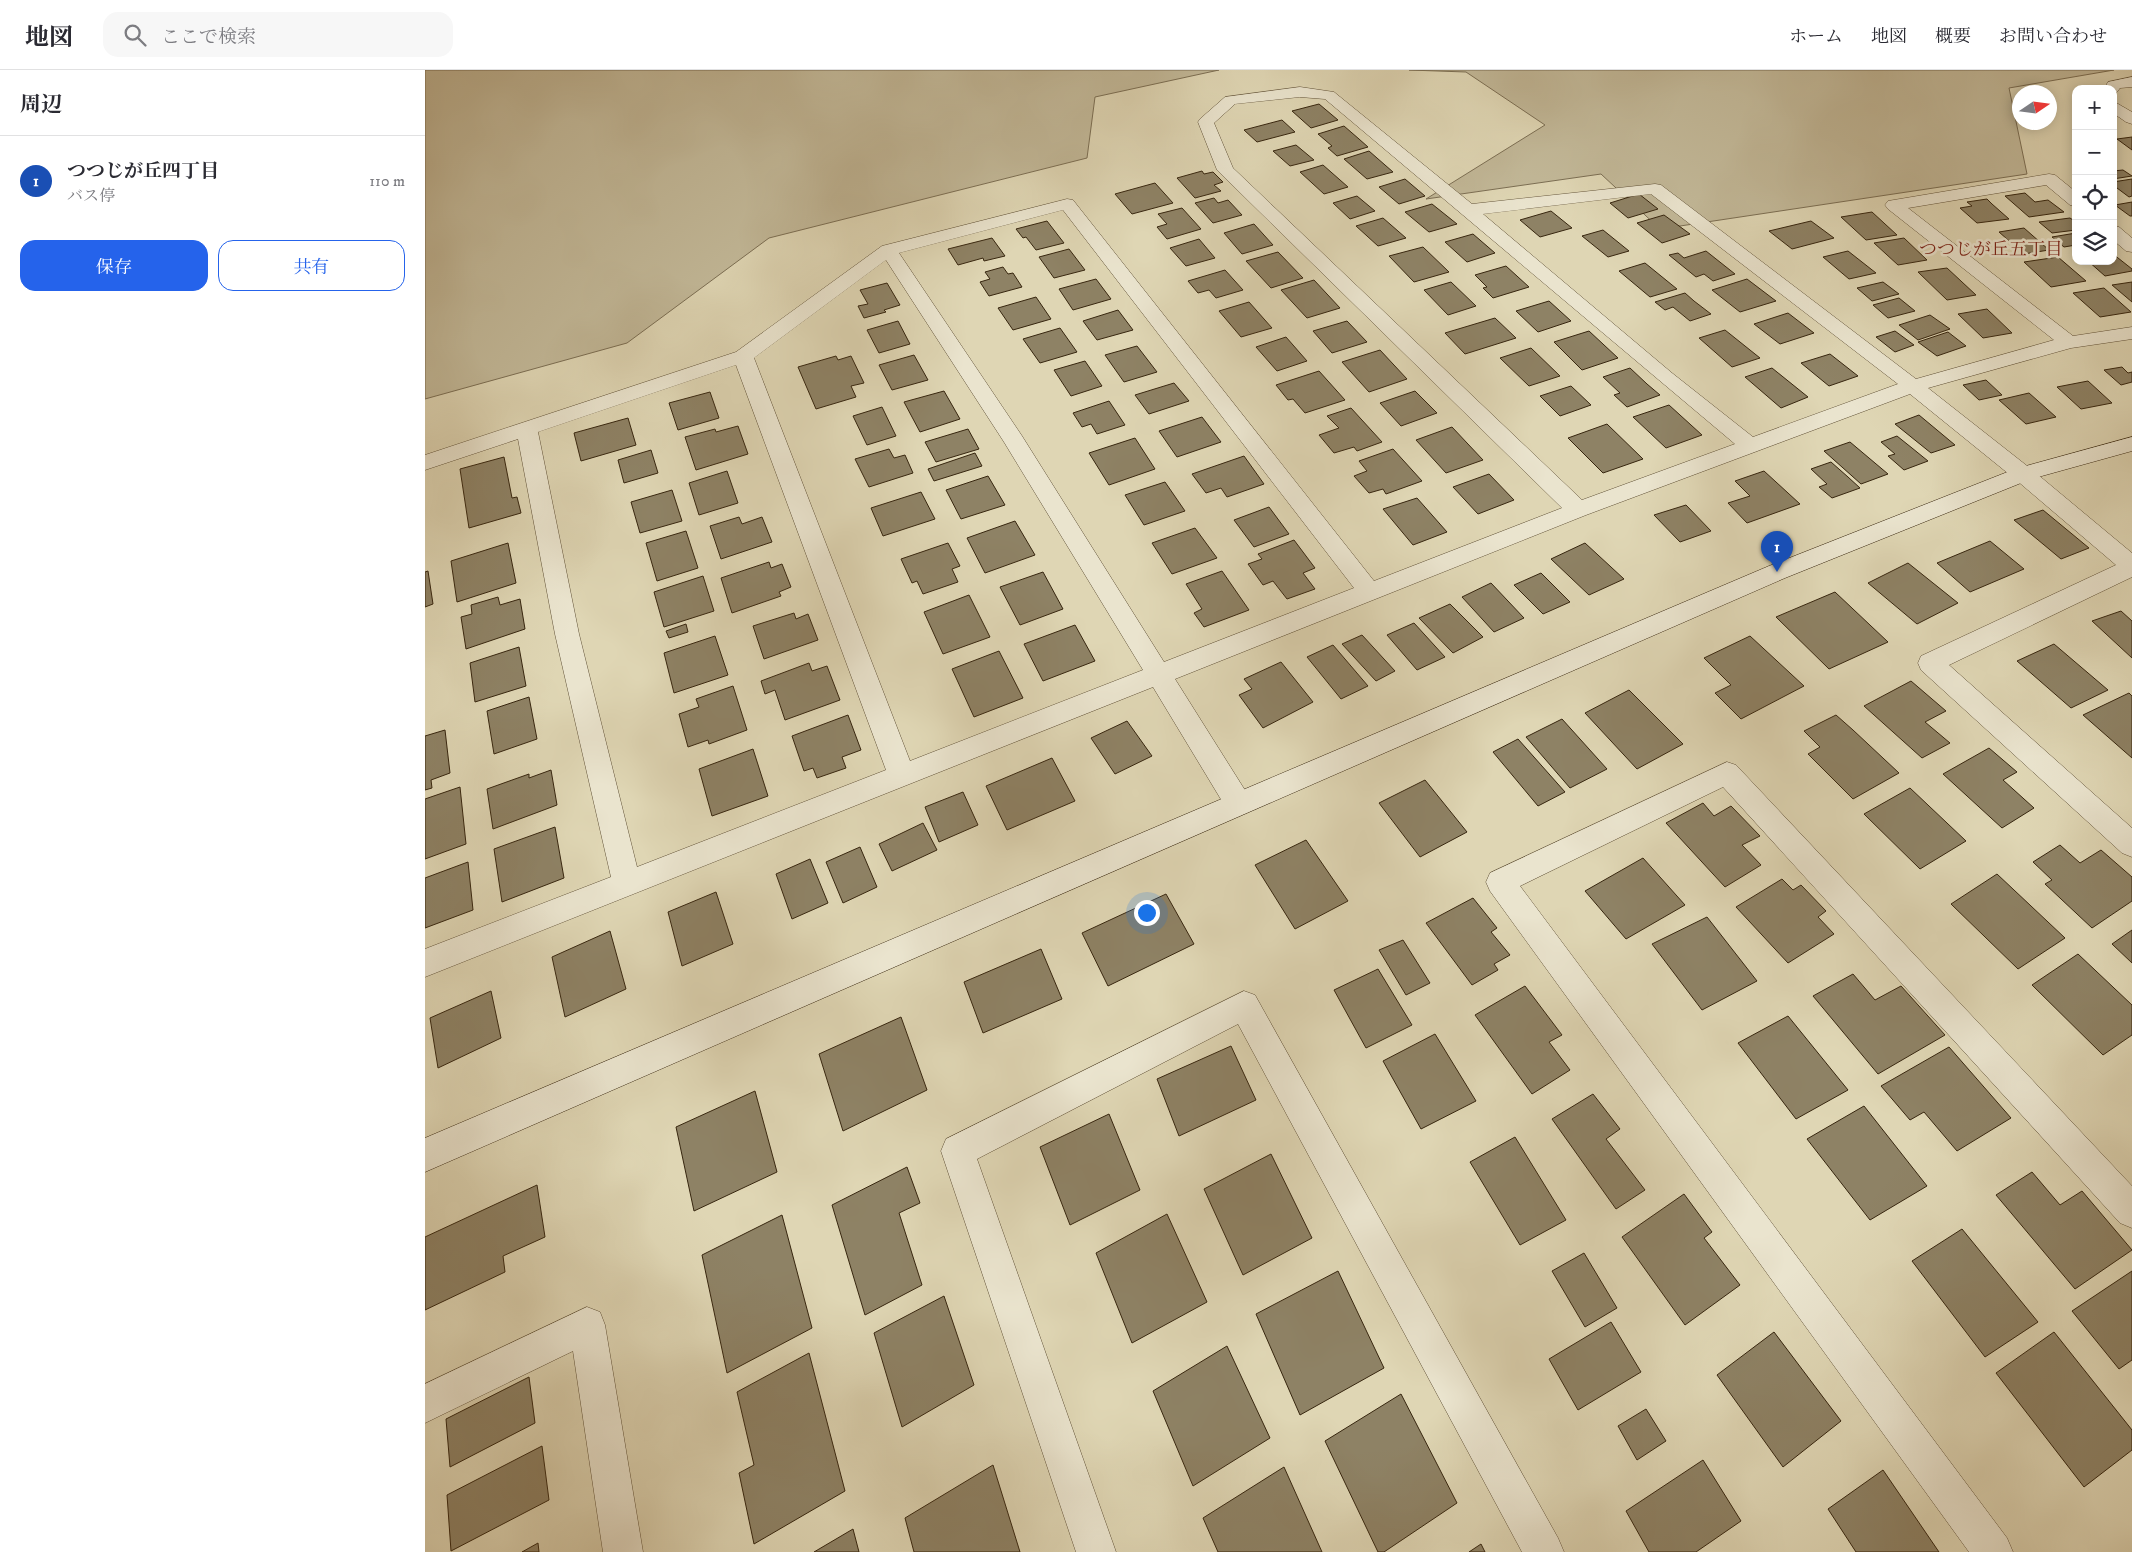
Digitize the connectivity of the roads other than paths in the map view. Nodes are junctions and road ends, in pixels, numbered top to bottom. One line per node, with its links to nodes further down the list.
1 (2132, 82): 2 (street)
2 (2113, 85)
3 (2117, 109): 4 (street)
4 (2132, 119)
5 (2072, 198): 11 (street)
6 (1468, 210): 13 (street); 16 (street); 19 (street)
7 (2117, 234): 8 (street)
8 (2132, 247)
9 (888, 250): 12 (street); 21 (street); 22 (street)
10 (2132, 333): 11 (street)
11 (2069, 342): 13 (street)
12 (743, 356): 14 (street); 23 (street)
13 (1913, 386): 16 (street); 18 (street)
14 (527, 428): 17 (street); 26 (street)
15 (2132, 444): 18 (street)
16 (1749, 446): 19 (street)
17 (425, 463)
18 (2023, 474): 20 (street); 24 (street)
19 (1578, 510): 21 (street)
20 (2132, 567): 25 (street)
21 (1371, 592): 22 (street)
22 (1160, 675): 23 (street); 24 (street)
23 (902, 776): 26 (street)
24 (1238, 803): 28 (street)
25 (2132, 845)
26 (627, 885): 27 (street)
27 (425, 964)
28 (425, 1155)
29 (2132, 1211): 34 (street)
30 (425, 1404): 31 (street)
31 (623, 1552)
32 (1096, 1552): 33 (street)
33 (1543, 1552)
34 (1993, 1552)

